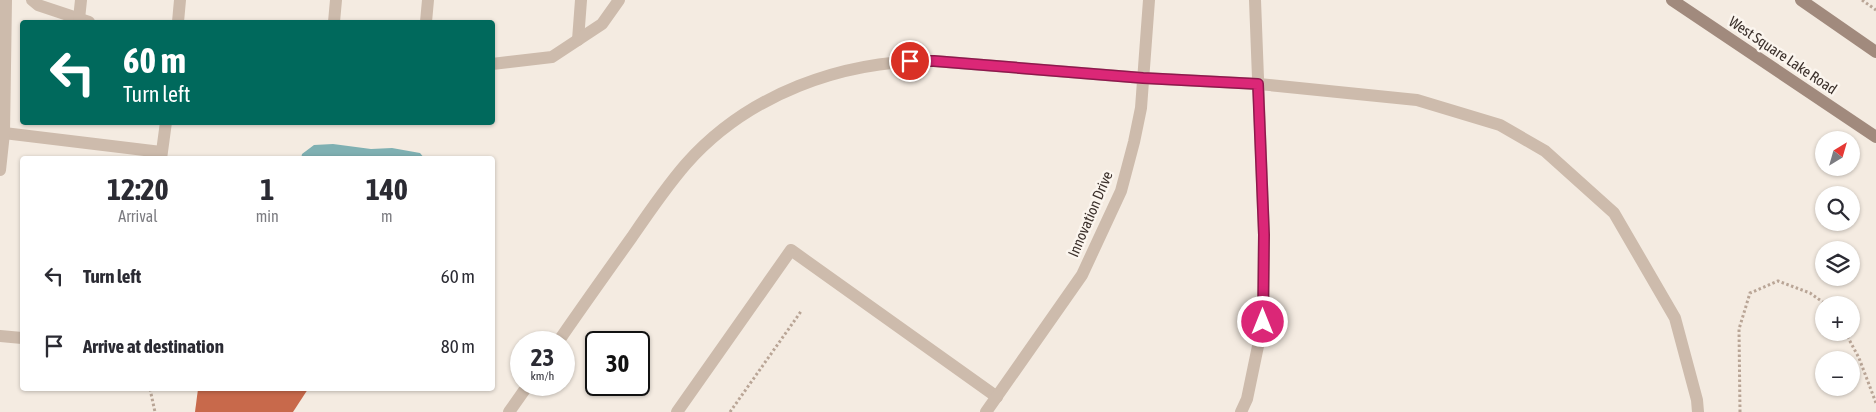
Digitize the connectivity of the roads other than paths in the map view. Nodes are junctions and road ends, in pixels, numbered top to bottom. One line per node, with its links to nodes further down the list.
1 (6, 0): 24 (street)
2 (32, 0): 13 (street)
3 (81, 0): 14 (street)
4 (180, 0): 15 (street)
5 (336, 0): 16 (street)
6 (428, 0): 17 (street)
7 (581, 0): 18 (street)
8 (619, 0): 18 (street)
9 (1149, 0): 21 (street, Innovation Drive)
10 (1255, 0): 22 (street)
11 (1672, 0): 25 (main road, West Square Lake Road)
12 (1801, 0): 19 (main road)
13 (81, 20)
14 (84, 20)
15 (178, 20)
16 (334, 20)
17 (426, 20)
18 (578, 40): 20 (street)
19 (1876, 52)
20 (495, 64)
21 (1143, 78): 22 (street); 28 (street); 32 (street, Innovation Drive)
22 (1258, 84): 36 (street); 37 (street)
23 (166, 125): 26 (street)
24 (4, 133): 26 (street); 27 (street)
25 (1876, 137)
26 (161, 156)
27 (0, 170)
28 (566, 331)
29 (0, 336): 30 (street)
30 (20, 338)
31 (520, 396): 33 (street)
32 (996, 398): 34 (street); 35 (street, Innovation Drive)
33 (508, 412)
34 (677, 412)
35 (986, 412)
36 (1241, 412)
37 (1698, 412)

